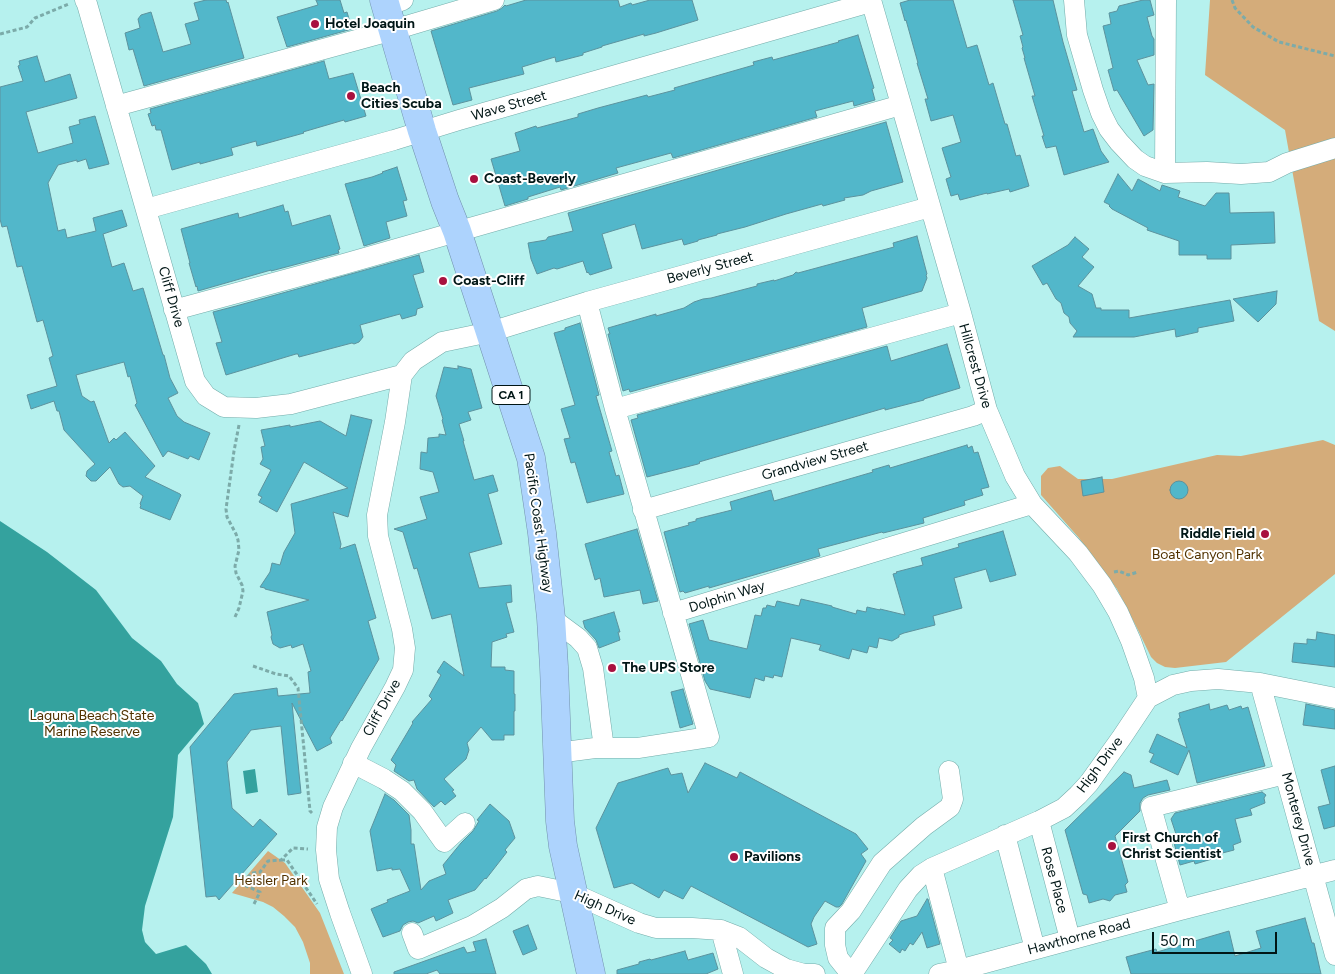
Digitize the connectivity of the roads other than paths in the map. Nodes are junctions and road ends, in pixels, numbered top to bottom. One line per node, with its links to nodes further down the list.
1 (494, 0): 6 (street)
2 (1074, 0): 11 (street)
3 (1166, 0): 11 (street)
4 (92, 1): 8 (street, Cliff Drive)
5 (871, 1): 7 (street, Hillcrest Drive); 9 (street, Wave Street)
6 (392, 9): 8 (street); 9 (highway, Pacific Coast Highway / CA 1)
7 (901, 105): 12 (street, Hillcrest Drive); 14 (street)
8 (116, 106): 13 (street, Cliff Drive)
9 (422, 131): 13 (street, Wave Street); 14 (highway, Pacific Coast Highway / CA 1)
10 (1335, 148): 11 (street)
11 (1165, 173)
12 (930, 207): 15 (street, Beverly Street); 17 (street, Hillcrest Drive)
13 (146, 209): 16 (street, Cliff Drive)
14 (457, 231): 16 (street); 18 (highway, Pacific Coast Highway / CA 1)
15 (586, 302): 18 (street, Beverly Street); 20 (street, Dolphin Way)
16 (174, 310): 19 (street, Cliff Drive)
17 (961, 313): 20 (street); 21 (street, Hillcrest Drive)
18 (490, 332): 19 (street); 25 (highway, Pacific Coast Highway / CA 1)
19 (402, 375): 31 (street, Cliff Drive)
20 (615, 409): 23 (street, Dolphin Way)
21 (987, 410): 22 (street, Hillcrest Drive); 23 (street, Grandview Street)
22 (1032, 504): 24 (street, Dolphin Way); 27 (street, Hillcrest Drive)
23 (643, 510): 24 (street, Dolphin Way)
24 (673, 613): 29 (street)
25 (551, 618): 29 (street); 30 (highway, Pacific Coast Highway / CA 1)
26 (1260, 683): 27 (street, High Drive); 28 (street, High Drive); 33 (street, Monterey Drive)
27 (1148, 698): 34 (street, High Drive)
28 (1335, 698)
29 (604, 748): 30 (street)
30 (557, 753): 40 (highway, Pacific Coast Highway / CA 1)
31 (353, 763): 35 (street); 48 (street, Cliff Drive)
32 (949, 771): 52 (street)
33 (1285, 774): 39 (street, Monterey Drive); 41 (street)
34 (1038, 821): 36 (street, High Drive); 44 (street, Rose Place)
35 (465, 823)
36 (1005, 835): 37 (street, High Drive); 45 (street)
37 (932, 868): 47 (street); 52 (street, High Drive)
38 (1335, 870): 39 (street, Hawthorne Road)
39 (1314, 876): 41 (street, Hawthorne Road); 46 (street, Monterey Drive)
40 (572, 893): 42 (street, High Drive); 43 (street, High Drive); 49 (highway, Pacific Coast Highway / CA 1)
41 (1180, 910): 44 (street, Hawthorne Road)
42 (721, 930): 50 (street); 51 (street, High Drive)
43 (412, 933)
44 (1070, 939): 45 (street, Hawthorne Road)
45 (1035, 949): 47 (street, Hawthorne Road)
46 (1335, 955)
47 (959, 972): 53 (street, Hawthorne Road)
48 (362, 974)
49 (591, 974)
50 (733, 974)
51 (814, 974)
52 (852, 974)
53 (938, 974)

